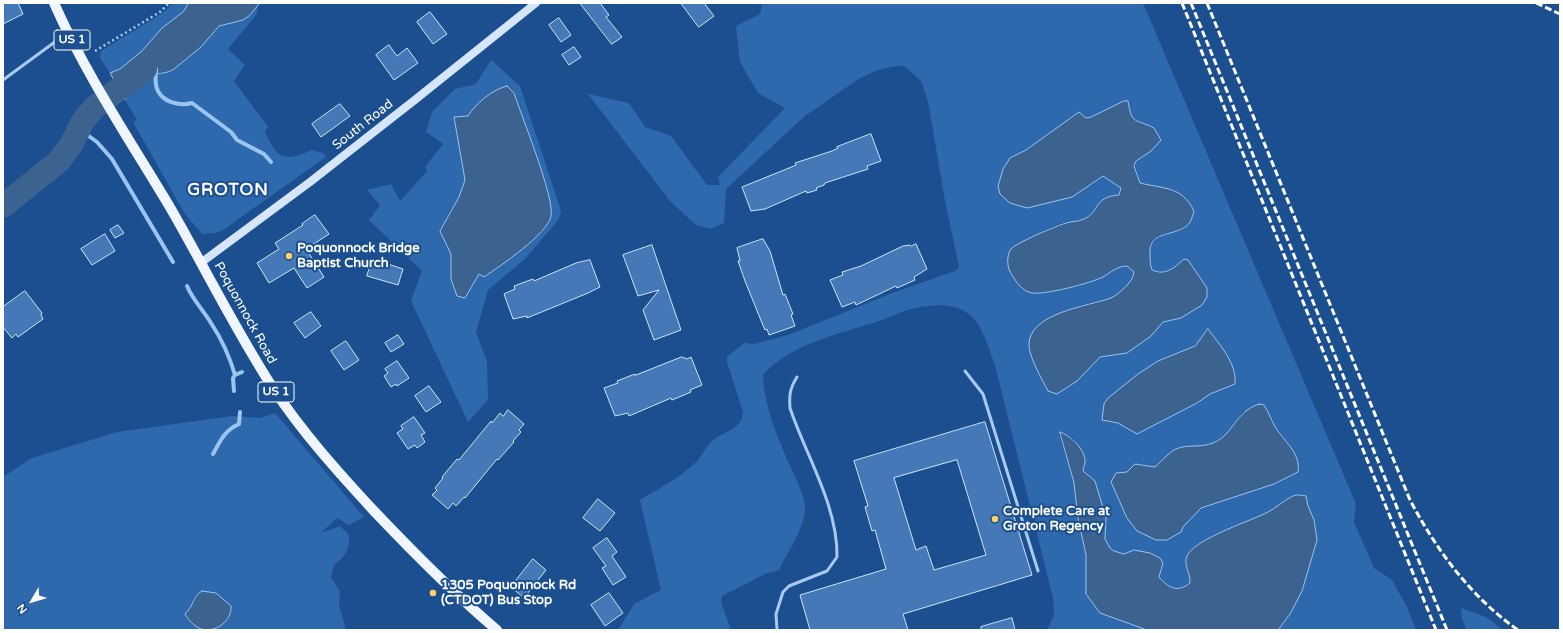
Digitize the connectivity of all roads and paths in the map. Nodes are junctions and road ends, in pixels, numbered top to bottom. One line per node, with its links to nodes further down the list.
1 (54, 3): 4 (main road, US 1)
2 (169, 3): 5 (path)
3 (536, 3): 7 (main road, South Road)
4 (68, 32): 6 (lane); 7 (main road, Poquonnock Road / US 1)
5 (95, 51)
6 (3, 80)
7 (202, 262): 11 (main road, Poquonnock Road / US 1)
8 (965, 371): 10 (lane)
9 (797, 377): 12 (lane)
10 (1038, 571)
11 (497, 630)
12 (777, 630)

